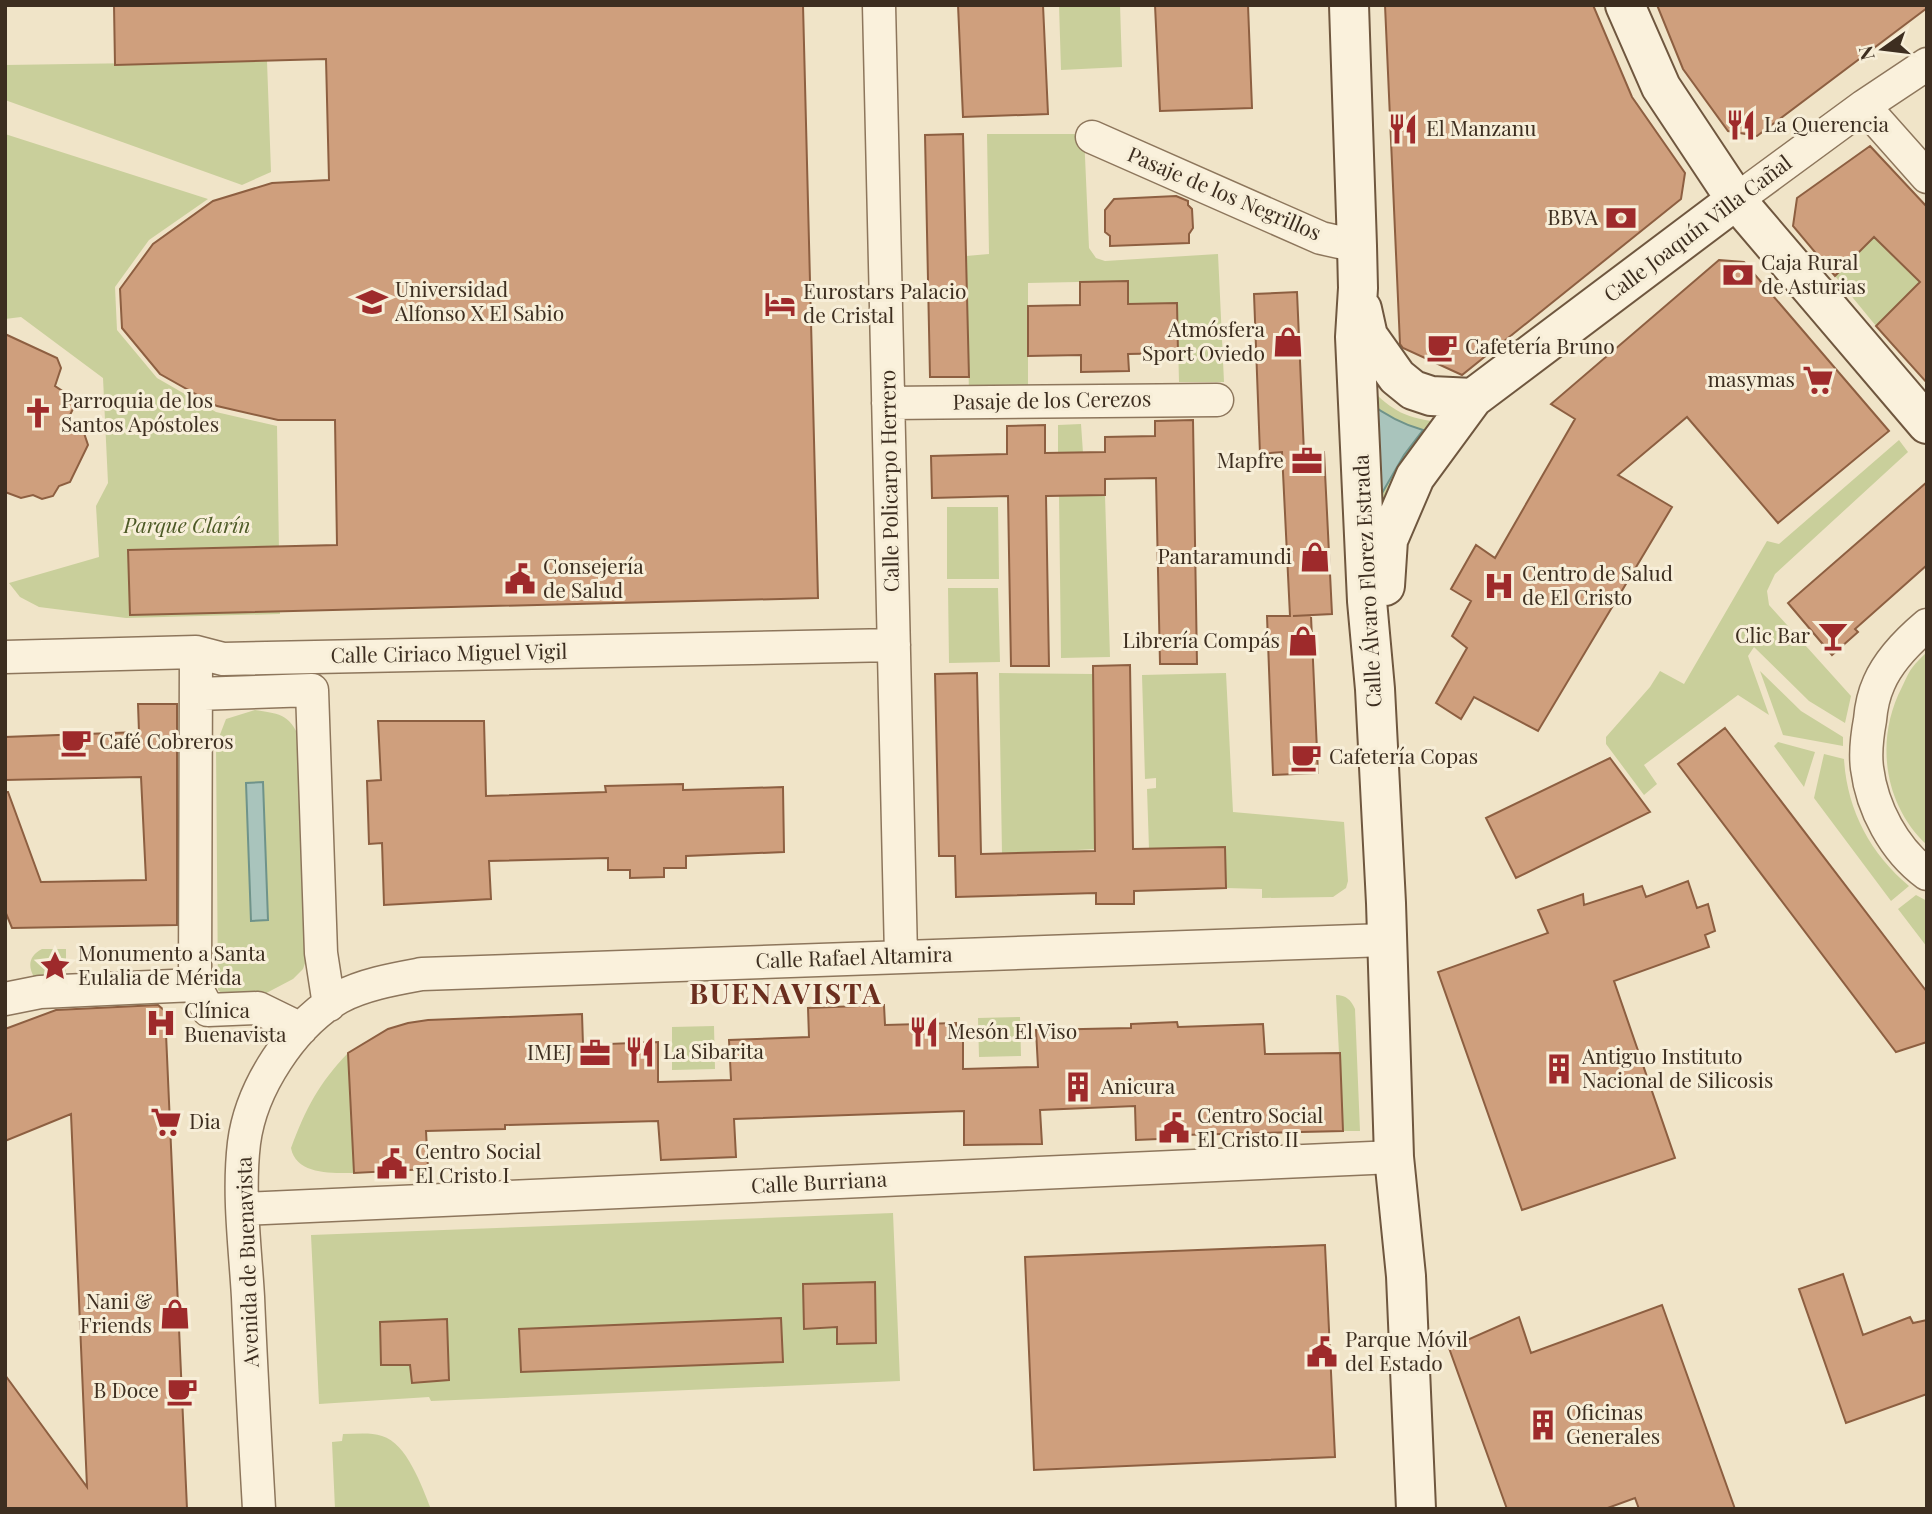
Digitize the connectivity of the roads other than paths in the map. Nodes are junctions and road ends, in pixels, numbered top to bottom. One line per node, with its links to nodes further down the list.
1 (879, 5): 13 (street, Calle Policarpo Herrero)
2 (1349, 5): 9 (main road, Calle Álvaro Florez Estrada)
3 (1625, 5): 8 (main road)
4 (1927, 64): 5 (street, Calle Joaquín Villa Cañal)
5 (1864, 106): 7 (street); 8 (street, Calle Joaquín Villa Cañal)
6 (1092, 137): 9 (street, Pasaje de los Negrillos)
7 (1927, 177)
8 (1736, 200): 11 (main road, Calle Joaquín Villa Cañal); 14 (main road)
9 (1357, 246): 10 (main road, Calle Álvaro Florez Estrada)
10 (1358, 288): 11 (main road); 19 (main road, Calle Álvaro Florez Estrada)
11 (1473, 398): 19 (main road, Calle Joaquín Villa Cañal)
12 (1217, 400): 13 (street, Pasaje de los Cerezos)
13 (888, 403): 16 (street, Calle Policarpo Herrero)
14 (1927, 424)
15 (1927, 625): 21 (street)
16 (894, 645): 17 (street, Calle Ciriaco Miguel Vigil); 23 (street, Calle Policarpo Herrero)
17 (196, 652): 18 (street, Calle Ciriaco Miguel Vigil); 20 (street)
18 (5, 657)
19 (1375, 689): 22 (main road, Calle Álvaro Florez Estrada)
20 (197, 694): 24 (street); 26 (street)
21 (1927, 874)
22 (1386, 940): 23 (street, Calle Rafael Altamira); 28 (main road, Calle Álvaro Florez Estrada)
23 (901, 957): 26 (street, Calle Rafael Altamira)
24 (195, 985): 25 (street); 27 (street)
25 (5, 999)
26 (329, 1005): 27 (street, Calle Rafael Altamira)
27 (301, 1029): 29 (street, Avenida de Buenavista)
28 (1394, 1157): 29 (street, Calle Burriana); 31 (main road, Calle Álvaro Florez Estrada)
29 (243, 1209): 30 (street, Avenida de Buenavista)
30 (259, 1509)
31 (1416, 1509)

